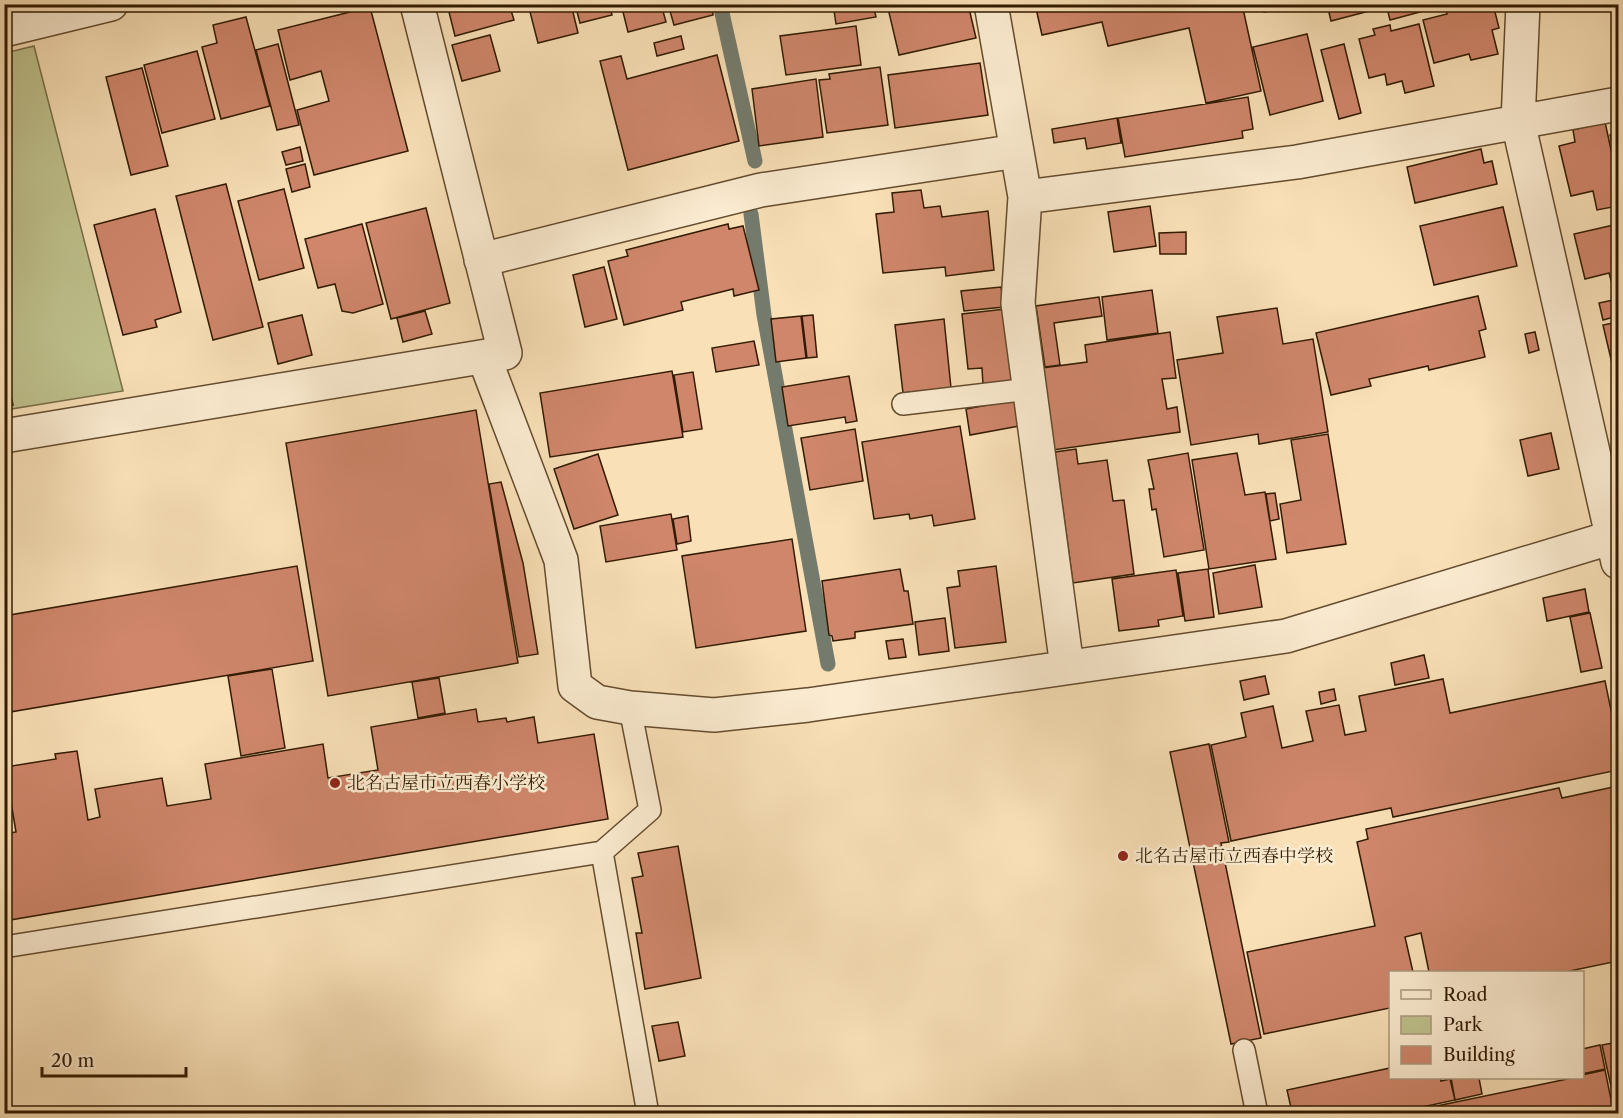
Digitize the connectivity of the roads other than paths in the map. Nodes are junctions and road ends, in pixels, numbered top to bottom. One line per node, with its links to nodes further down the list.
1 (111, 4): 5 (street)
2 (417, 4): 10 (street)
3 (991, 4): 8 (street)
4 (1523, 4): 7 (street)
5 (4, 30)
6 (1618, 104): 7 (street)
7 (1518, 122): 9 (street); 15 (street)
8 (1017, 151): 9 (street); 10 (street)
9 (1025, 197): 12 (street)
10 (481, 260): 11 (street)
11 (484, 357): 14 (street); 17 (street)
12 (1030, 389): 13 (lane); 16 (street)
13 (903, 404)
14 (4, 436)
15 (1617, 545): 16 (street)
16 (1067, 667): 17 (street)
17 (630, 708): 18 (lane)
18 (602, 852): 19 (lane); 21 (lane)
19 (4, 947)
20 (1244, 1050): 22 (lane)
21 (648, 1113)
22 (1257, 1113)

